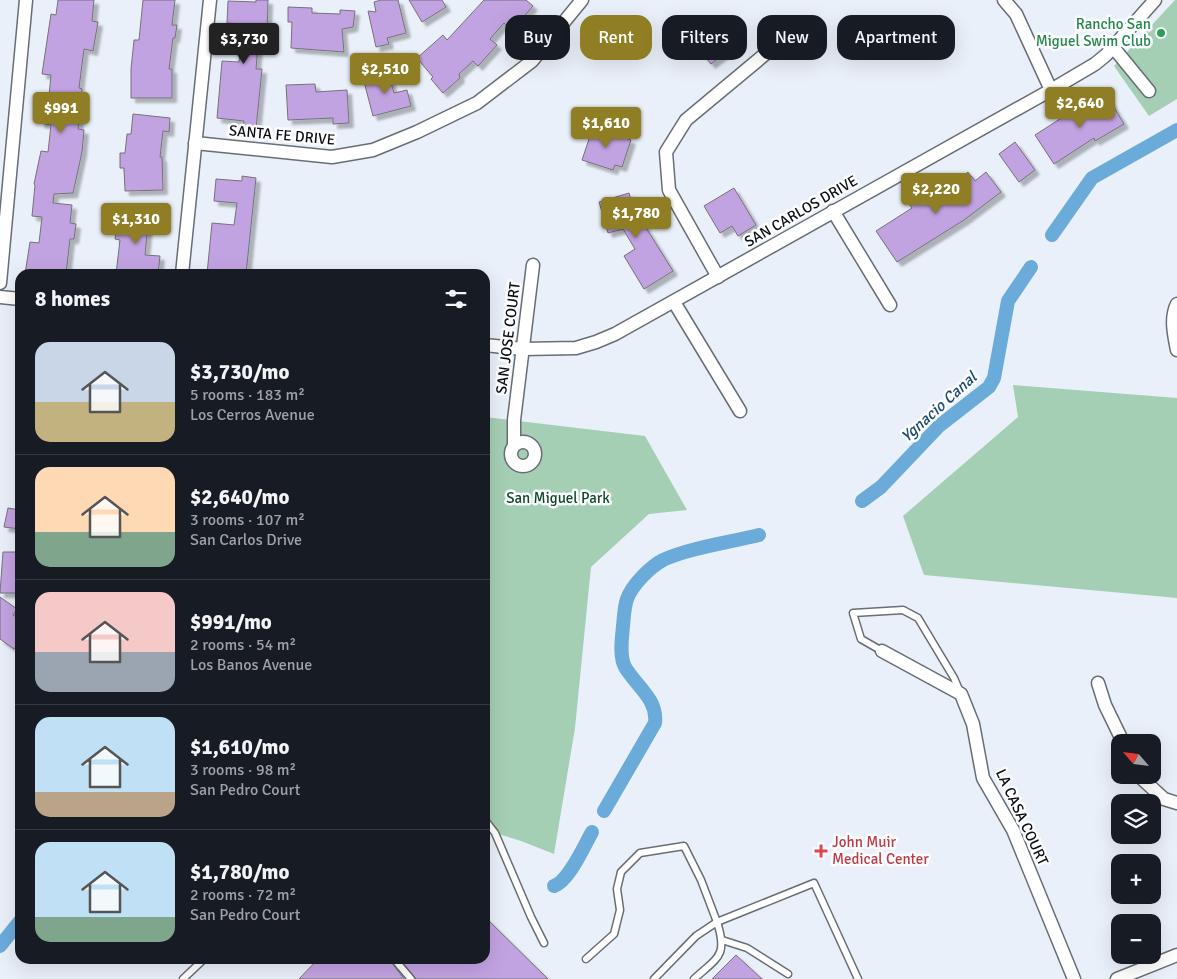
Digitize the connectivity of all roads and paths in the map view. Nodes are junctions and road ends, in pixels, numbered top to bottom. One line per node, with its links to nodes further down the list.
1 (26, 0): 15 (street)
2 (210, 0): 10 (street)
3 (582, 0): 10 (street, SANTA FE DRIVE)
4 (1004, 0): 8 (street)
5 (1155, 0): 6 (street, SAN CARLOS DRIVE)
6 (1113, 47): 8 (street, SAN CARLOS DRIVE); 9 (street)
7 (758, 60): 14 (street)
8 (1051, 90): 11 (street, SAN CARLOS DRIVE)
9 (1149, 91)
10 (195, 143): 13 (street)
11 (833, 211): 14 (street, SAN CARLOS DRIVE); 20 (street)
12 (533, 265): 22 (street, SAN JOSE COURT)
13 (182, 269)
14 (718, 277): 18 (street, SAN CARLOS DRIVE)
15 (0, 282)
16 (0, 297): 17 (street)
17 (15, 298)
18 (674, 302): 22 (street, SAN CARLOS DRIVE); 24 (street)
19 (1177, 304): 23 (street)
20 (890, 305)
21 (490, 346): 22 (street, SAN CARLOS DRIVE)
22 (523, 349): 25 (street, SAN JOSE COURT)
23 (1177, 350)
24 (740, 411)
25 (514, 445)
26 (882, 651): 28 (street); 28 (lane)
27 (1098, 682): 29 (street)
28 (961, 694): 46 (street, LA CASA COURT)
29 (1119, 734)
30 (1148, 784): 31 (street)
31 (1177, 802)
32 (490, 826): 35 (lane)
33 (717, 922): 34 (lane); 37 (lane); 43 (lane); 45 (lane)
34 (722, 940): 40 (lane); 44 (lane)
35 (544, 943)
36 (1177, 956): 47 (street)
37 (586, 959)
38 (199, 964): 41 (lane)
39 (398, 964): 42 (lane)
40 (788, 974)
41 (183, 979)
42 (411, 979)
43 (654, 979)
44 (694, 979)
45 (858, 979)
46 (1074, 979)
47 (1117, 979)

